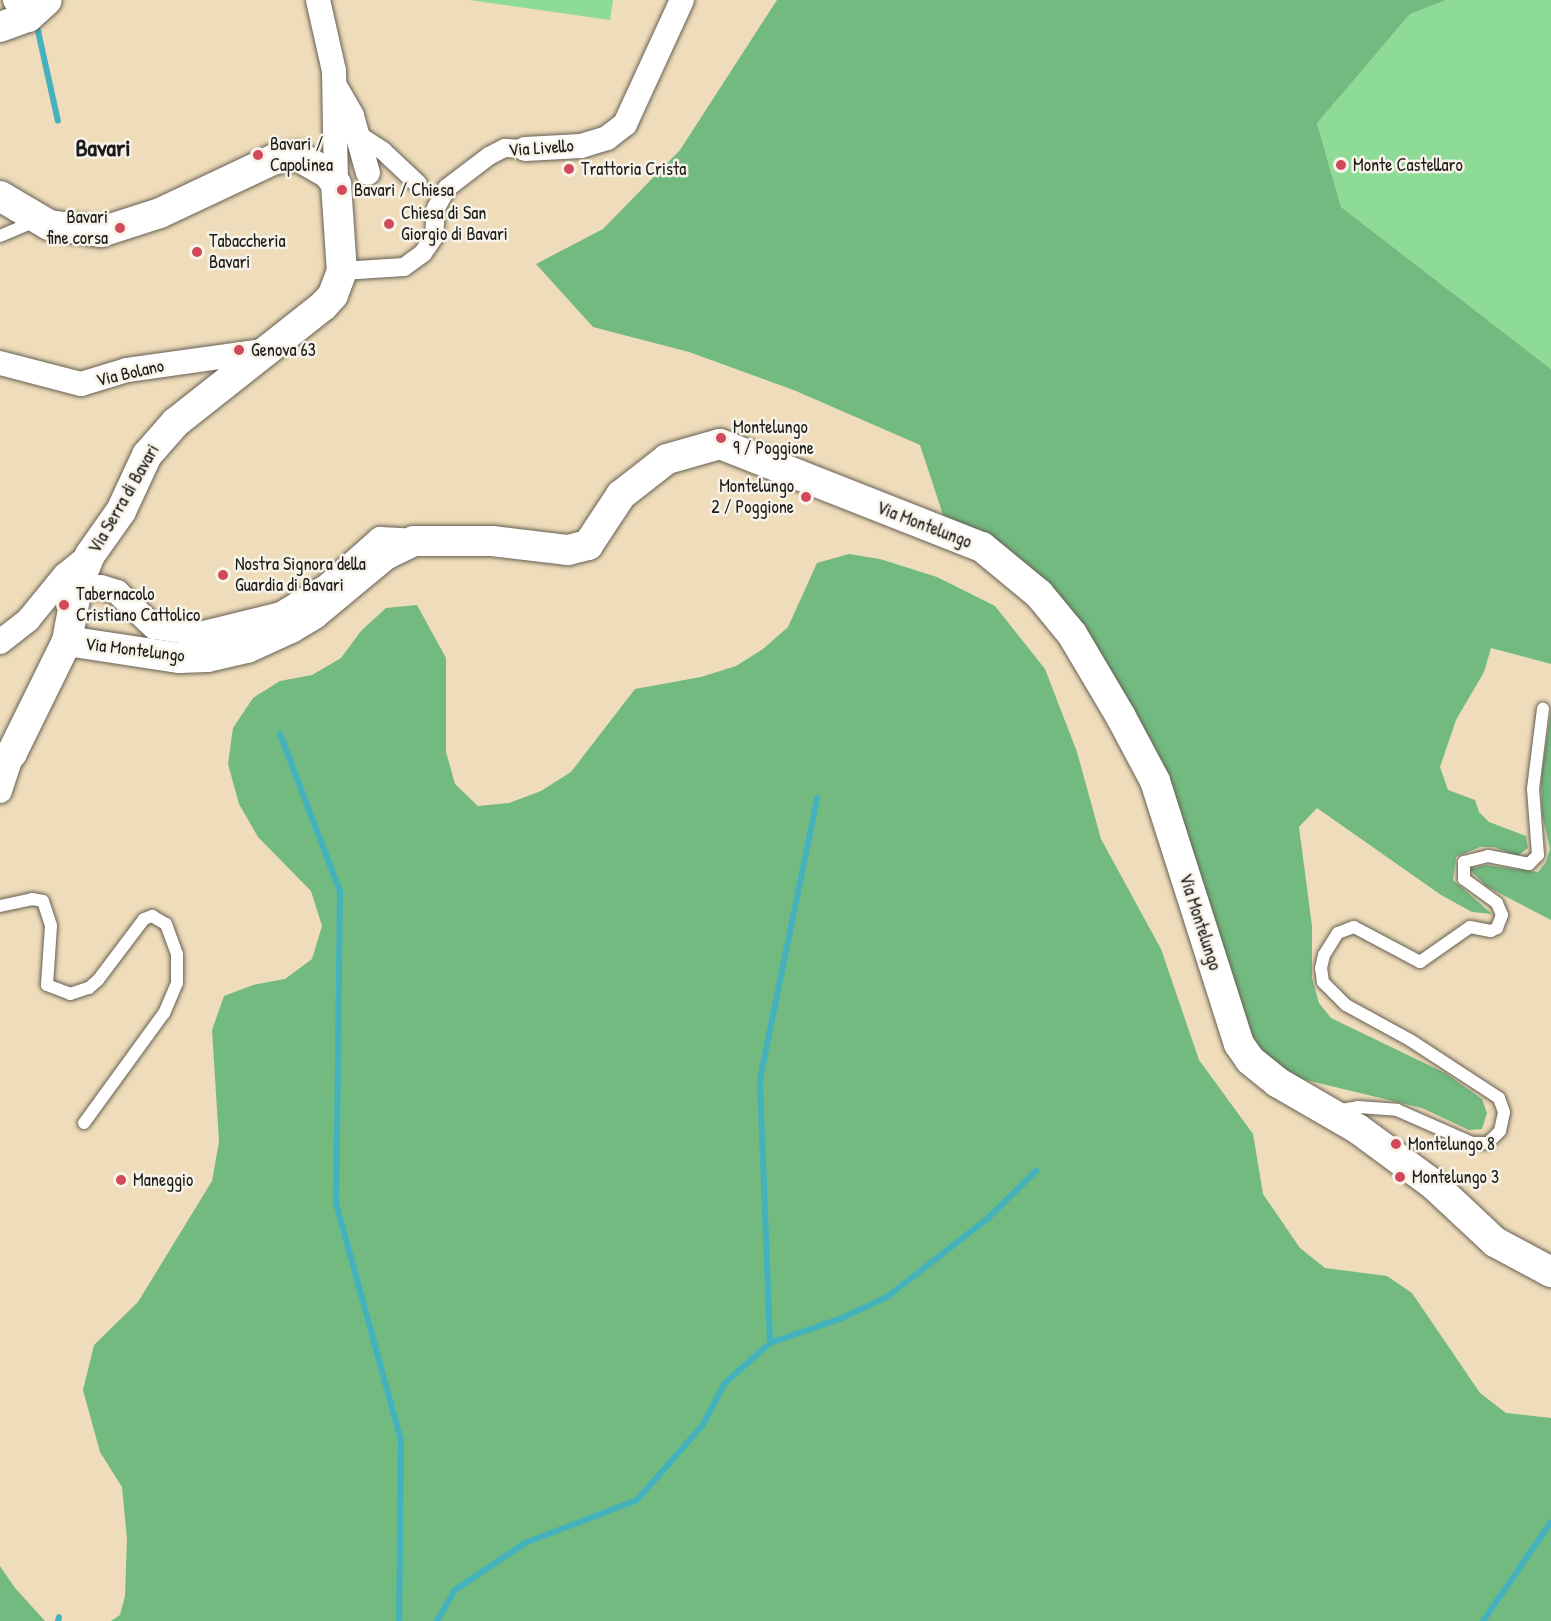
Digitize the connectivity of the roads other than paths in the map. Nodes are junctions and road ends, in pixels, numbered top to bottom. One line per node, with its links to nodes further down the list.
1 (318, 0): 5 (street)
2 (682, 0): 7 (street, Via Livello)
3 (30, 6): 4 (street)
4 (0, 27)
5 (334, 86): 6 (street); 9 (street)
6 (357, 134): 8 (street); 10 (street)
7 (525, 149): 14 (street, Via Livello)
8 (368, 173)
9 (336, 184): 12 (street); 14 (street, Via Serra di Bavari)
10 (418, 184)
11 (0, 196): 12 (street)
12 (38, 219): 13 (lane)
13 (0, 236)
14 (342, 272): 15 (street, Via Serra di Bavari)
15 (262, 351): 16 (street, Via Bolano); 18 (street, Via Serra di Bavari)
16 (0, 363)
17 (414, 541): 19 (street); 20 (street, Via Montelungo); 26 (street, Via Montelungo)
18 (90, 555): 19 (street, Via Serra di Bavari); 21 (street)
19 (77, 588): 20 (street, Via Serra di Bavari)
20 (67, 641): 23 (street, Via Serra di Bavari)
21 (0, 642)
22 (1543, 709): 26 (lane)
23 (6, 760): 24 (street)
24 (0, 791)
25 (0, 906): 27 (lane)
26 (1329, 1112): 28 (street, Via Montelungo)
27 (84, 1123)
28 (1551, 1272)

